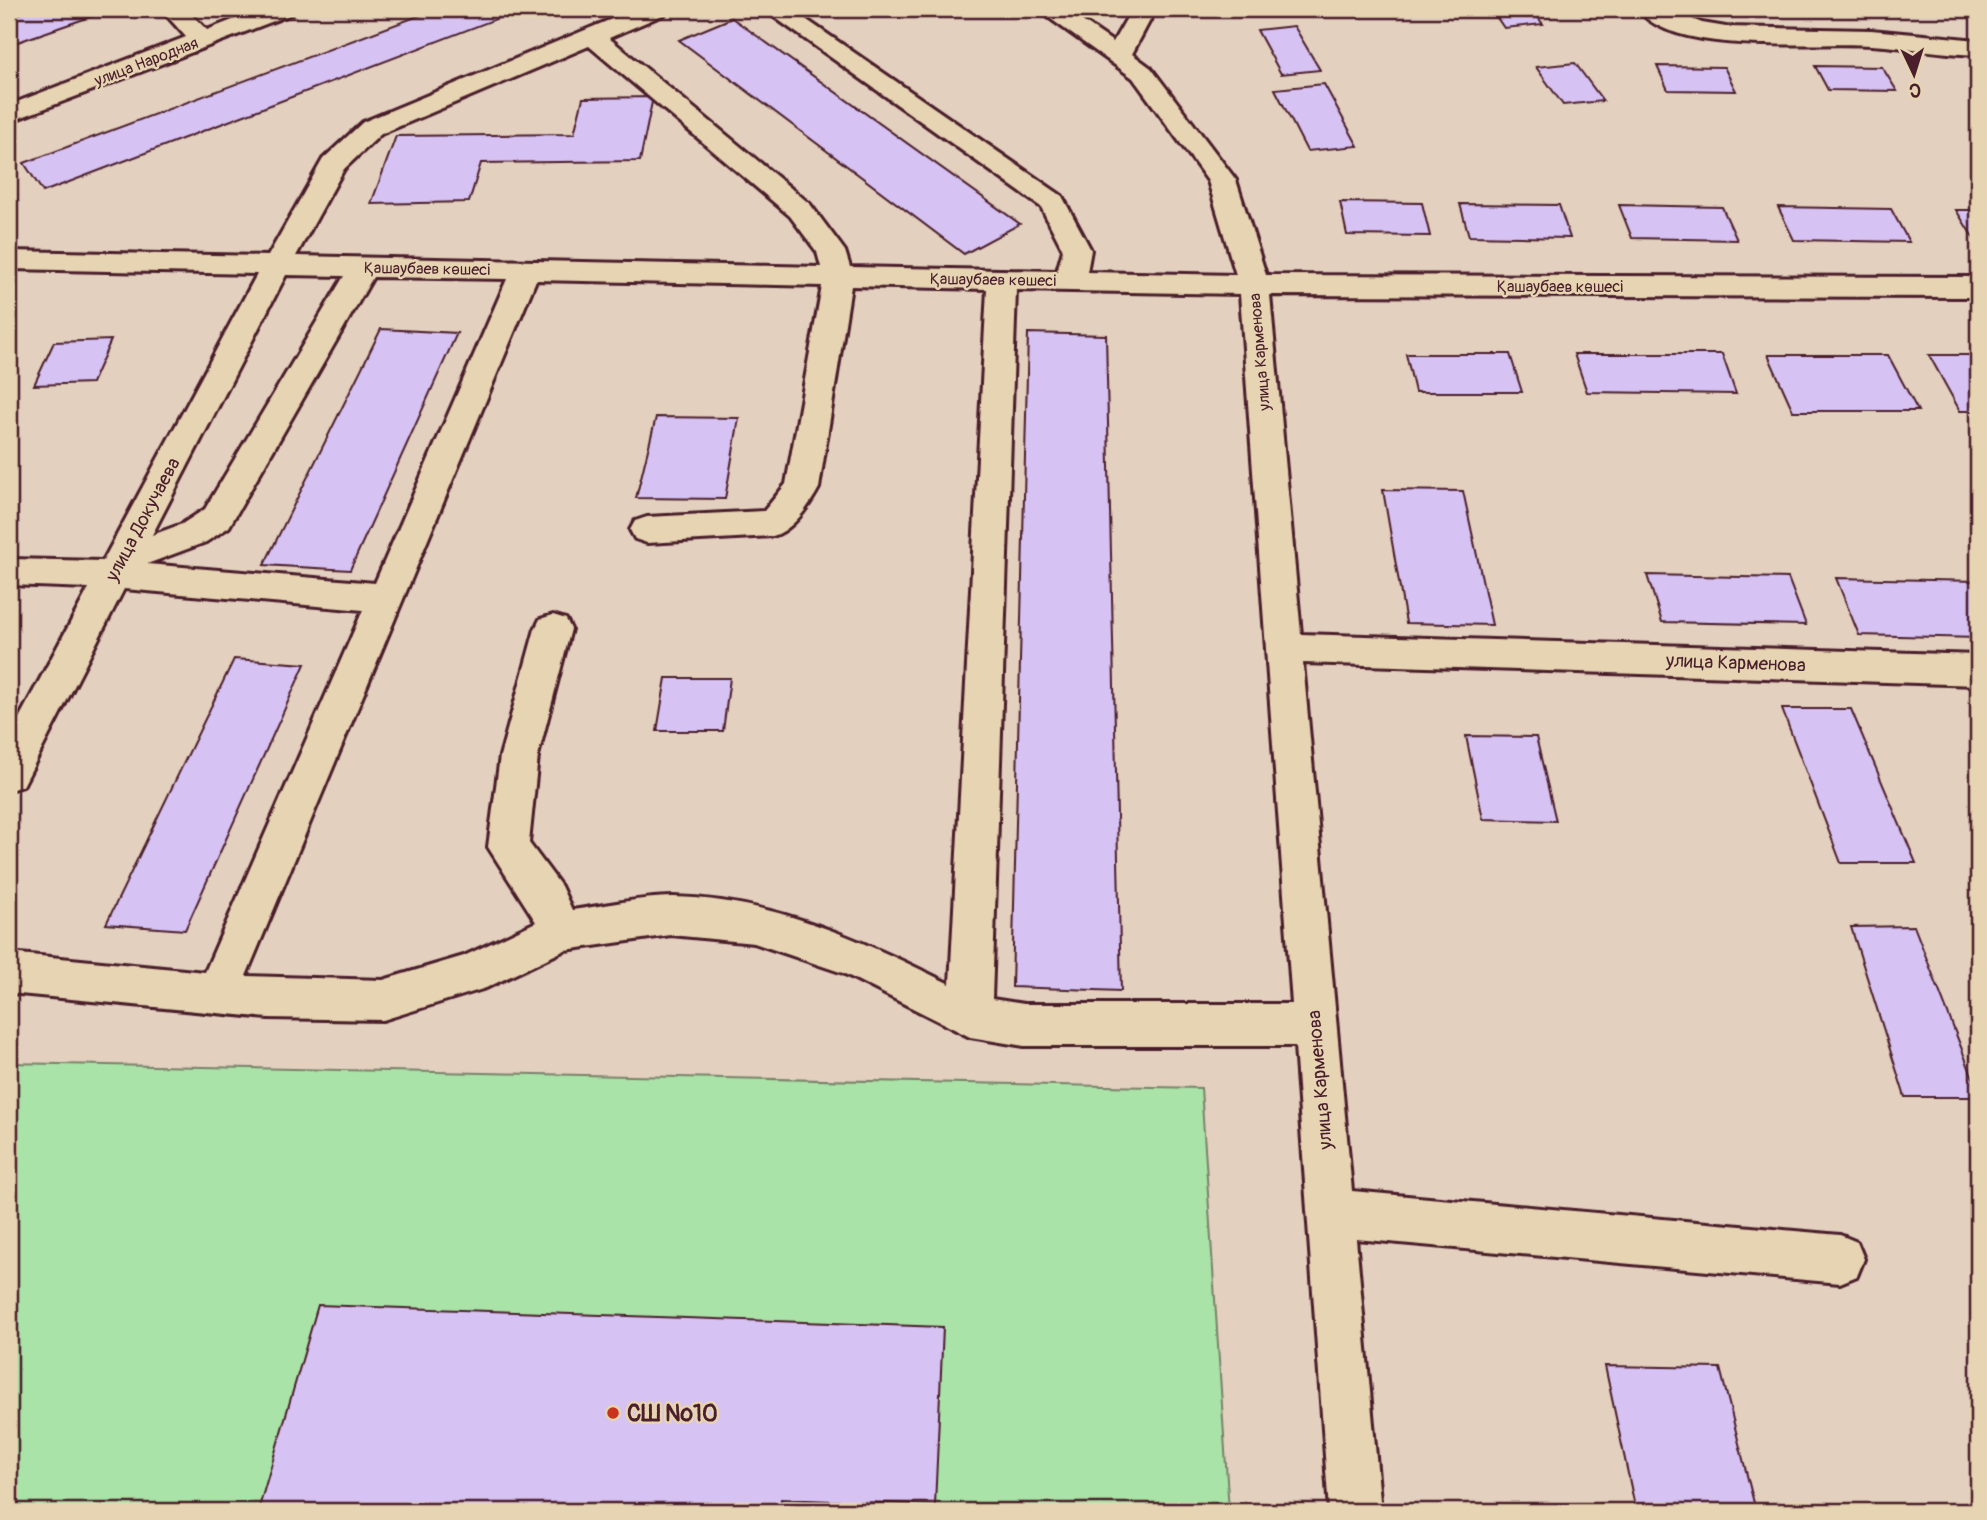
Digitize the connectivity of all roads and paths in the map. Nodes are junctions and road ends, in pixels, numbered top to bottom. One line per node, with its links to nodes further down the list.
1 (173, 9): 11 (street)
2 (283, 9): 11 (street, улица Народная)
3 (656, 9): 10 (street, улица Докучаева)
4 (775, 9): 21 (street)
5 (1049, 9): 13 (street, улица Карменова)
6 (1144, 9): 13 (street)
7 (1650, 9): 9 (street)
8 (1717, 9): 9 (street)
9 (1745, 34): 12 (street)
10 (592, 36): 16 (street, улица Докучаева); 19 (street)
11 (202, 39): 14 (street, улица Народная)
12 (1978, 48)
13 (1118, 56): 22 (street, улица Карменова)
14 (9, 114)
15 (9, 260): 16 (street, Қашаубаев көшесі)
16 (276, 265): 17 (street, Қашаубаев көшесі); 25 (street, улица Докучаева)
17 (364, 267): 18 (street, Қашаубаев көшесі); 25 (street)
18 (526, 270): 19 (street, Қашаубаев көшесі); 27 (street)
19 (838, 276): 20 (street, Қашаубаев көшесі); 24 (street)
20 (1002, 279): 21 (street, Қашаубаев көшесі); 35 (street)
21 (1070, 281): 22 (street, Қашаубаев көшесі)
22 (1254, 285): 23 (street, Қашаубаев көшесі); 29 (street, улица Карменова)
23 (1978, 287)
24 (647, 530)
25 (117, 568): 26 (street); 27 (street); 31 (street, улица Докучаева)
26 (9, 572)
27 (385, 598): 34 (street)
28 (553, 629): 32 (street)
29 (1284, 648): 30 (street, улица Карменова); 36 (street, улица Карменова)
30 (1978, 670)
31 (9, 774)
32 (561, 931): 34 (street); 35 (street)
33 (9, 974): 34 (street)
34 (217, 993)
35 (970, 1016): 36 (street)
36 (1315, 1025): 37 (street, улица Карменова)
37 (1331, 1213): 38 (street); 39 (street, улица Карменова)
38 (1840, 1259)
39 (1355, 1511)

